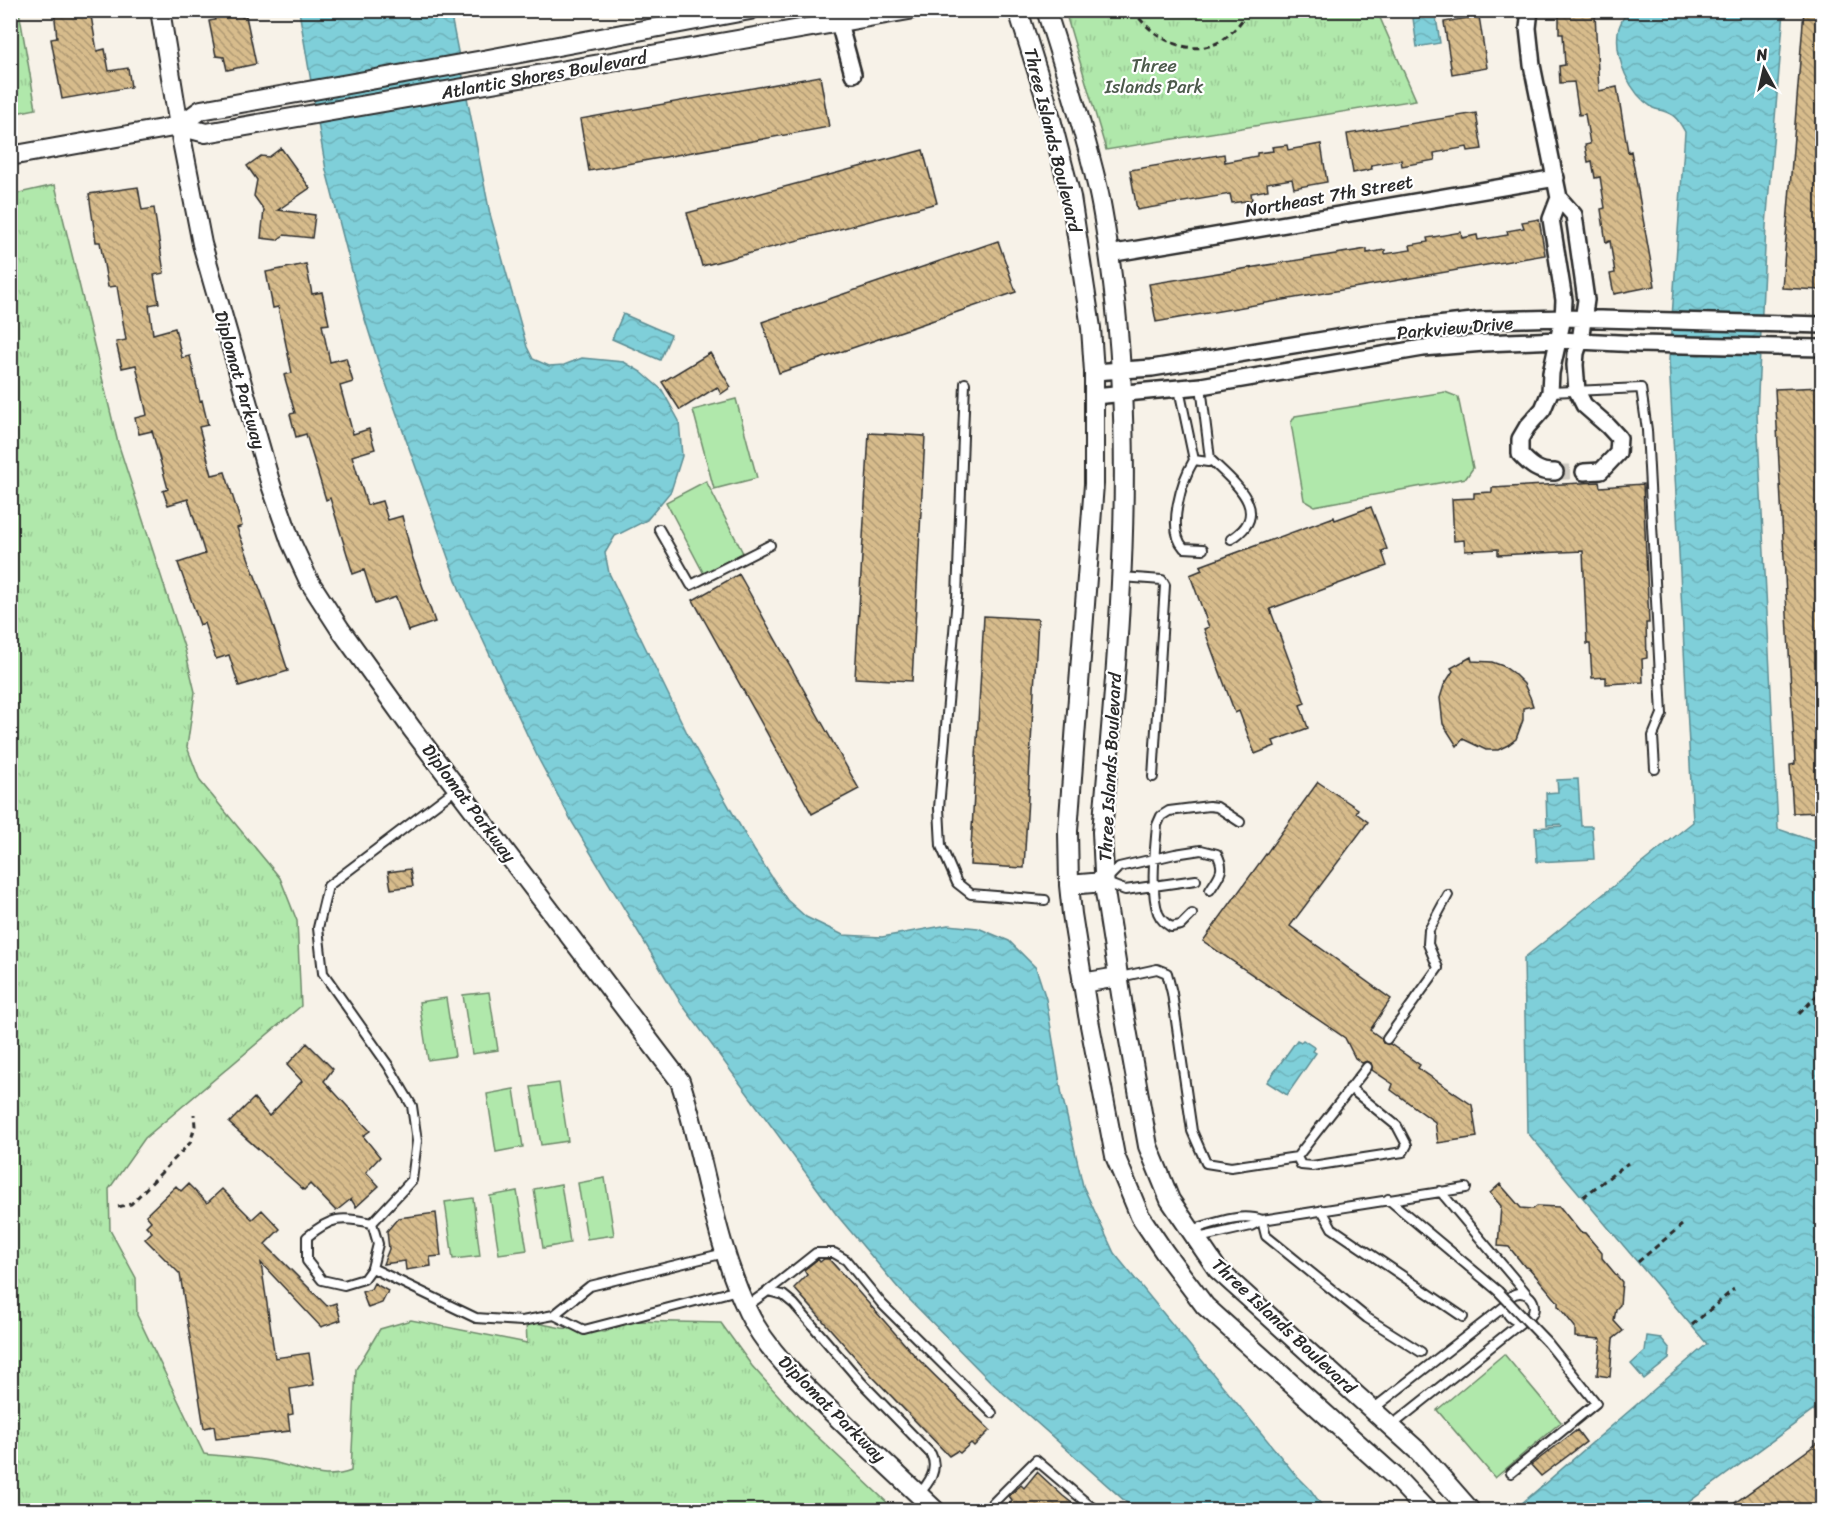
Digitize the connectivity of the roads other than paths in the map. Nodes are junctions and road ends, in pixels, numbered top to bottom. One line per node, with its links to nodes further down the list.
1 (160, 10): 9 (street, Diplomat Parkway)
2 (750, 10): 9 (street, Atlantic Shores Boulevard)
3 (909, 10): 7 (street, Atlantic Shores Boulevard)
4 (1018, 10): 23 (street, Three Islands Boulevard)
5 (1046, 10): 13 (street, Three Islands Boulevard)
6 (1530, 10): 11 (street)
7 (839, 23): 8 (street); 9 (street, Atlantic Shores Boulevard)
8 (853, 74)
9 (179, 126): 10 (street, Atlantic Shores Boulevard); 42 (street, Diplomat Parkway)
10 (10, 156)
11 (1556, 177): 12 (street); 13 (street, Northeast 7th Street)
12 (1559, 198): 14 (street); 15 (street)
13 (1109, 254): 22 (street, Three Islands Boulevard)
14 (1563, 318): 15 (street, Parkview Drive); 16 (street, Parkview Drive); 18 (street)
15 (1584, 319): 17 (street, Parkview Drive); 19 (street)
16 (1482, 320): 20 (street); 22 (street, Parkview Drive)
17 (1822, 325)
18 (1559, 340): 19 (street, Parkview Drive); 20 (street, Parkview Drive); 28 (street)
19 (1580, 341): 21 (street, Parkview Drive); 27 (street)
20 (1484, 343): 25 (street, Parkview Drive)
21 (1822, 348)
22 (1121, 370): 23 (street, Parkview Drive); 29 (street, Three Islands Boulevard)
23 (1094, 372): 30 (street, Three Islands Boulevard)
24 (965, 383): 51 (lane)
25 (1201, 386): 26 (street, Parkview Drive); 31 (lane)
26 (1179, 389): 29 (street, Parkview Drive); 32 (lane)
27 (1577, 391): 28 (lane); 34 (street); 40 (lane)
28 (1550, 392): 33 (street)
29 (1122, 394): 30 (street, Parkview Drive); 39 (street, Three Islands Boulevard)
30 (1094, 396): 47 (street, Three Islands Boulevard)
31 (1210, 459): 32 (lane); 36 (lane)
32 (1194, 460): 38 (lane)
33 (1555, 472)
34 (1584, 472)
35 (659, 529): 37 (lane)
36 (1232, 538)
37 (770, 545)
38 (1203, 549)
39 (1122, 577): 41 (lane); 46 (street, Three Islands Boulevard)
40 (1655, 769)
41 (1153, 777)
42 (458, 789): 64 (lane); 66 (street, Diplomat Parkway)
43 (1240, 822): 44 (lane)
44 (1155, 858): 46 (lane); 48 (lane); 49 (lane)
45 (1196, 880): 48 (lane)
46 (1104, 882): 47 (street); 48 (lane); 53 (street, Three Islands Boulevard)
47 (1069, 885): 54 (street, Three Islands Boulevard)
48 (1155, 885): 52 (lane)
49 (1210, 890)
50 (1448, 895): 55 (lane)
51 (1045, 900)
52 (1192, 914)
53 (1118, 978): 54 (street); 58 (lane); 65 (street, Three Islands Boulevard)
54 (1083, 983): 84 (street, Three Islands Boulevard)
55 (1387, 1039)
56 (1367, 1066): 57 (lane)
57 (1350, 1088): 58 (lane); 58 (lane)
58 (1297, 1157)
59 (1467, 1188): 60 (lane)
60 (1440, 1191): 61 (lane); 69 (lane)
61 (1388, 1199): 62 (lane); 79 (lane, bridge)
62 (1322, 1210): 63 (lane); 73 (lane)
63 (1262, 1220): 65 (lane); 75 (lane)
64 (372, 1223): 67 (lane); 67 (lane)
65 (1193, 1234): 76 (street, Three Islands Boulevard)
66 (725, 1252): 70 (street, Diplomat Parkway); 72 (lane)
67 (372, 1268): 72 (lane)
68 (768, 1291): 70 (lane); 77 (lane); 80 (lane)
69 (1527, 1294): 71 (lane); 74 (lane)
70 (742, 1298): 72 (lane); 80 (street, Diplomat Parkway)
71 (1505, 1306): 74 (lane); 76 (lane)
72 (554, 1316)
73 (1463, 1317)
74 (1523, 1321): 78 (lane)
75 (1421, 1352)
76 (1373, 1408): 78 (street, Three Islands Boulevard)
77 (992, 1413)
78 (1391, 1426): 85 (street, Three Islands Boulevard)
79 (1511, 1473)
80 (918, 1495): 81 (street, Diplomat Parkway)
81 (935, 1510)
82 (988, 1510): 83 (lane)
83 (1095, 1510)
84 (1426, 1510)
85 (1470, 1510)

